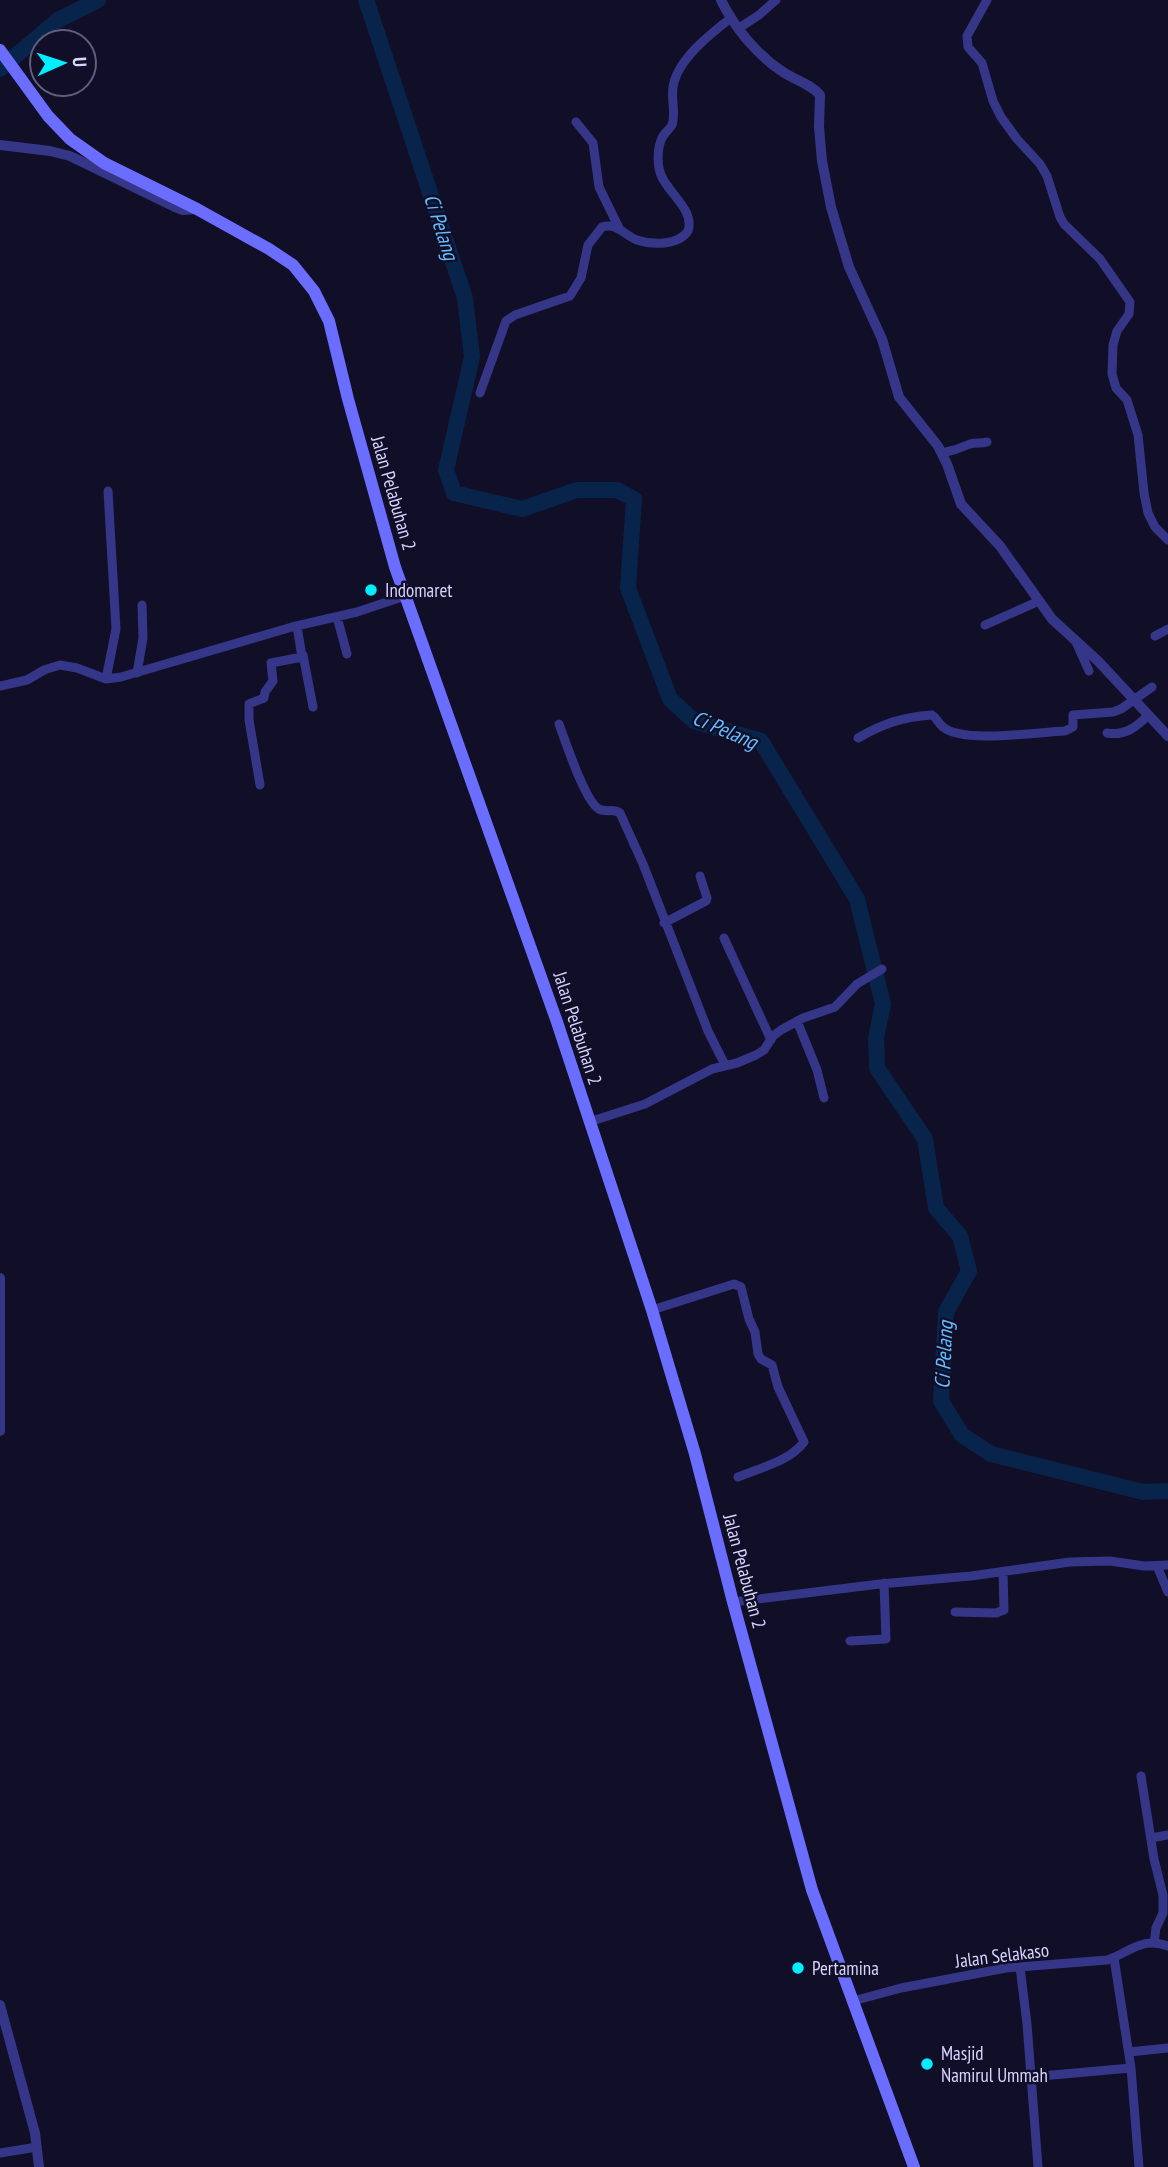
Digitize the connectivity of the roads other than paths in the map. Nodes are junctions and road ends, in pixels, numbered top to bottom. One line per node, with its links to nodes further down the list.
1 (721, 0): 4 (street)
2 (776, 0): 5 (street)
3 (987, 0): 15 (street)
4 (731, 18): 5 (street); 10 (street)
5 (740, 28): 13 (street)
6 (0, 50): 9 (main road, Jalan Pelabuhan 2)
7 (576, 122): 10 (street)
8 (0, 145): 9 (street)
9 (197, 209): 16 (main road, Jalan Pelabuhan 2)
10 (619, 228): 11 (street)
11 (480, 393)
12 (987, 442): 13 (street)
13 (942, 453): 17 (street)
14 (108, 491): 29 (street)
15 (1168, 540)
16 (405, 596): 19 (street); 48 (main road, Jalan Pelabuhan 2)
17 (1039, 601): 20 (street); 24 (street)
18 (142, 605): 28 (street)
19 (337, 617): 21 (street); 25 (street)
20 (985, 625)
21 (296, 626): 26 (street); 28 (street)
22 (1168, 629): 23 (street)
23 (1155, 636)
24 (1076, 641): 27 (street); 32 (street)
25 (347, 654)
26 (303, 655): 33 (street); 39 (street)
27 (1088, 671)
28 (137, 673): 29 (street)
29 (106, 678): 30 (street)
30 (0, 686)
31 (1152, 687): 32 (street)
32 (1134, 699): 34 (street); 38 (street)
33 (313, 707)
34 (1148, 715): 36 (street); 37 (street)
35 (559, 724): 41 (street)
36 (1107, 733)
37 (1168, 736)
38 (858, 737)
39 (260, 785)
40 (700, 876): 41 (street)
41 (664, 923): 46 (street)
42 (724, 938): 45 (street)
43 (882, 969): 44 (street)
44 (797, 1021): 45 (street); 47 (street)
45 (771, 1040): 46 (street)
46 (725, 1065): 48 (street)
47 (824, 1098)
48 (589, 1122): 50 (main road, Jalan Pelabuhan 2)
49 (0, 1278): 51 (street)
50 (652, 1310): 53 (street); 59 (main road, Jalan Pelabuhan 2)
51 (0, 1358): 52 (street)
52 (0, 1431)
53 (738, 1477)
54 (1168, 1565): 55 (street)
55 (1157, 1566): 56 (street); 58 (street)
56 (1003, 1572): 57 (street); 60 (street)
57 (884, 1583): 59 (street); 61 (street)
58 (1168, 1592)
59 (733, 1602): 68 (main road, Jalan Pelabuhan 2)
60 (955, 1612)
61 (850, 1641)
62 (1141, 1776): 64 (street)
63 (1168, 1835): 64 (street)
64 (1151, 1838): 65 (street)
65 (1163, 1943): 66 (street, Jalan Selakaso)
66 (1114, 1958): 67 (street, Jalan Selakaso); 72 (street)
67 (1020, 1967): 68 (street, Jalan Selakaso); 74 (street)
68 (853, 2001): 78 (main road, Jalan Pelabuhan 2)
69 (0, 2006): 70 (street)
70 (2, 2022): 75 (street)
71 (1168, 2048): 72 (street)
72 (1129, 2052): 73 (street)
73 (1131, 2068): 74 (street); 80 (street)
74 (1030, 2077): 79 (street)
75 (37, 2147): 76 (street); 77 (street)
76 (0, 2153)
77 (39, 2167)
78 (914, 2167)
79 (1038, 2167)
80 (1139, 2167)

